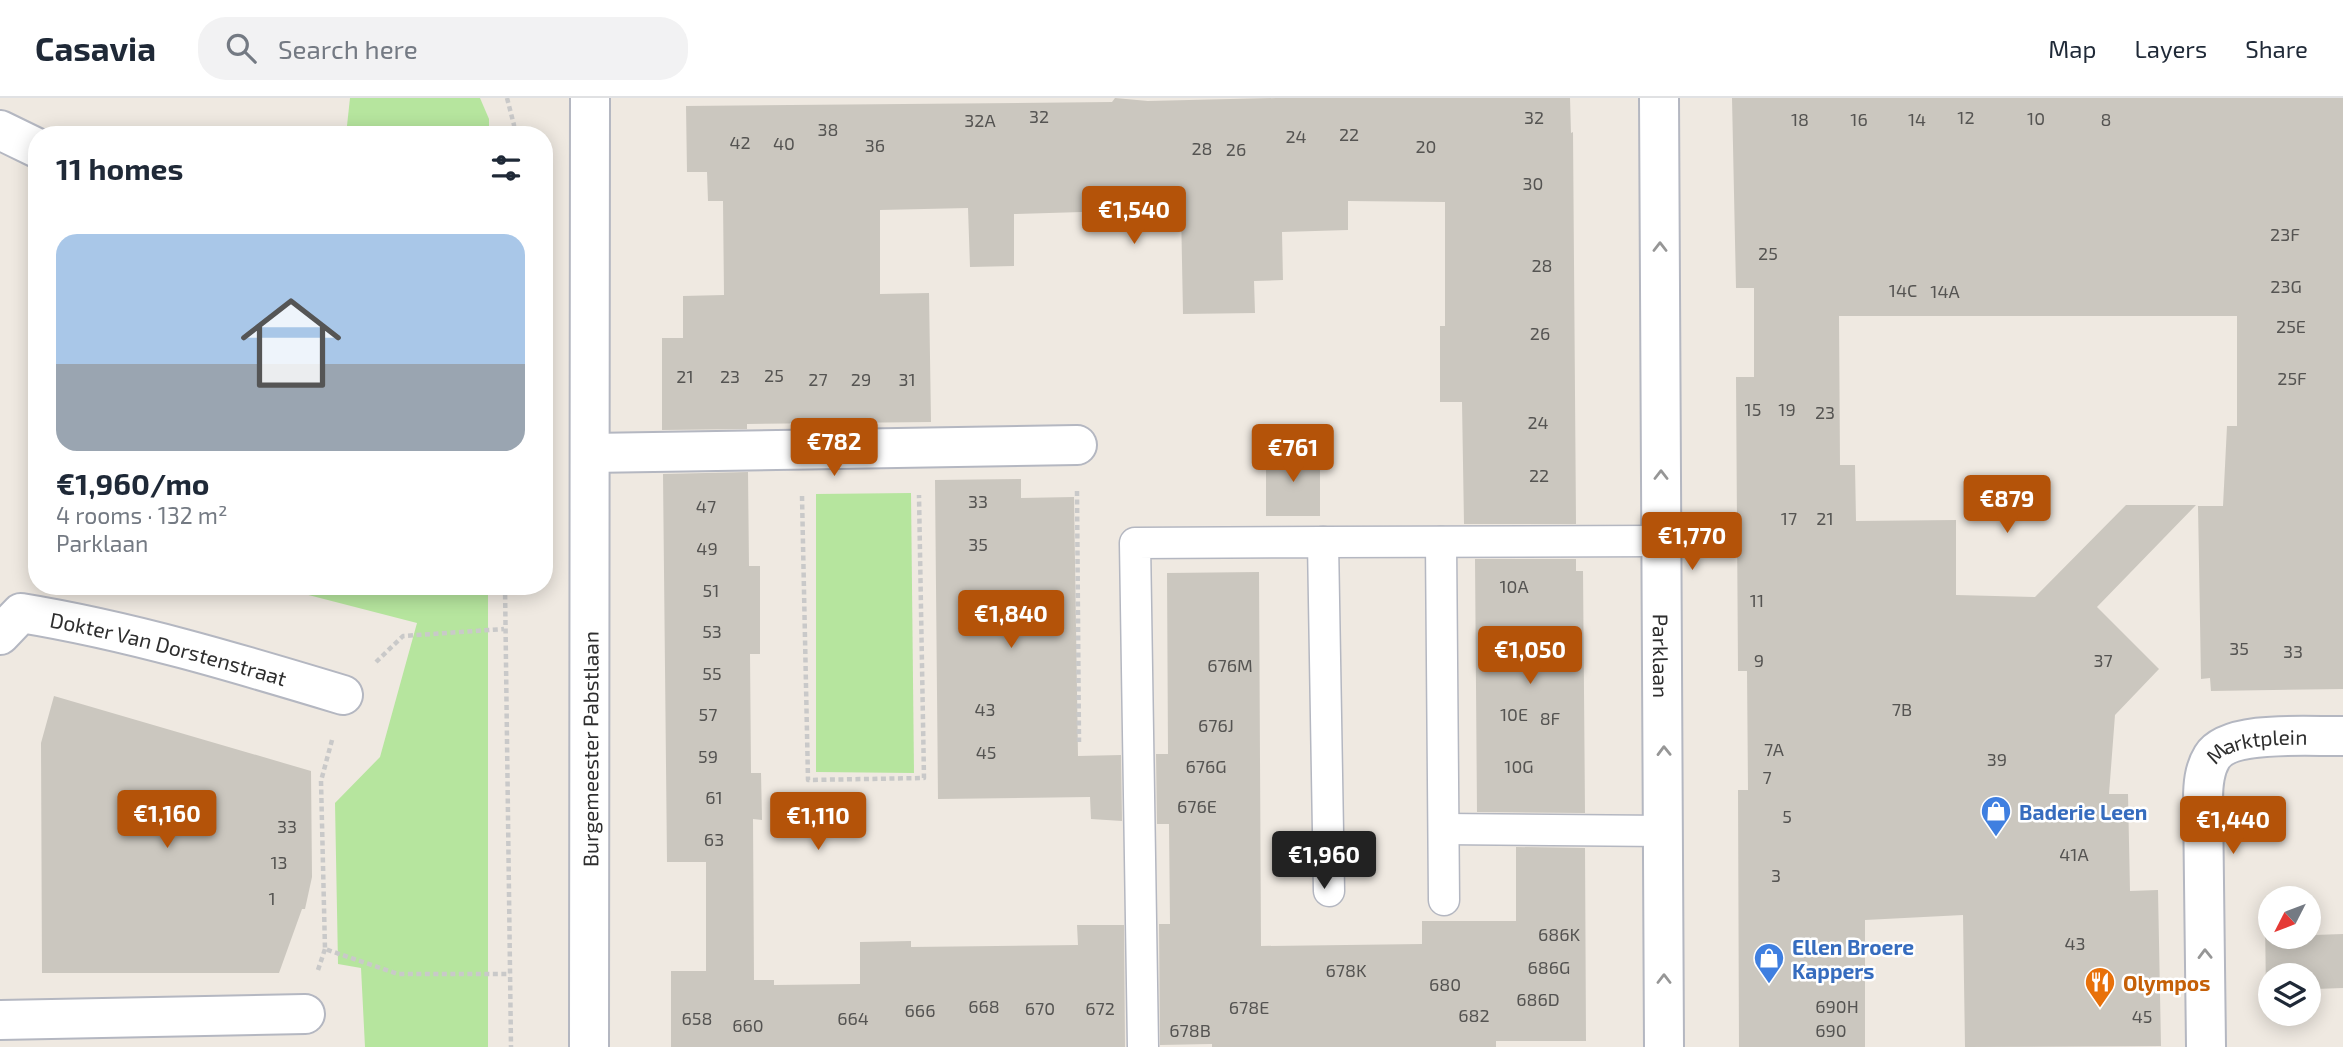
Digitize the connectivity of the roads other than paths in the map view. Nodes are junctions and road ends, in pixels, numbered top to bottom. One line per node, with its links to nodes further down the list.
1 (590, 98): 6 (street, Burgemeester Pabstlaan)
2 (1659, 98): 7 (street, Parklaan, one-way to 2)
3 (0, 130): 4 (street)
4 (28, 144)
5 (1077, 444): 6 (street)
6 (590, 453): 19 (street, Burgemeester Pabstlaan)
7 (1662, 541): 9 (lane); 14 (street, Parklaan, one-way to 7)
8 (1323, 542): 9 (lane); 15 (lane); 20 (lane)
9 (1441, 542): 13 (lane)
10 (0, 635): 11 (street, Dokter Van Dorstenstraat)
11 (343, 695)
12 (2343, 736): 22 (street, Marktplein, one-way to 12)
13 (1444, 829): 14 (lane); 16 (lane)
14 (1664, 831): 21 (street, Parklaan, one-way to 14)
15 (1329, 891)
16 (1444, 900)
17 (304, 1014): 18 (street)
18 (0, 1020)
19 (589, 1047)
20 (1143, 1047)
21 (1664, 1047)
22 (2206, 1047)

